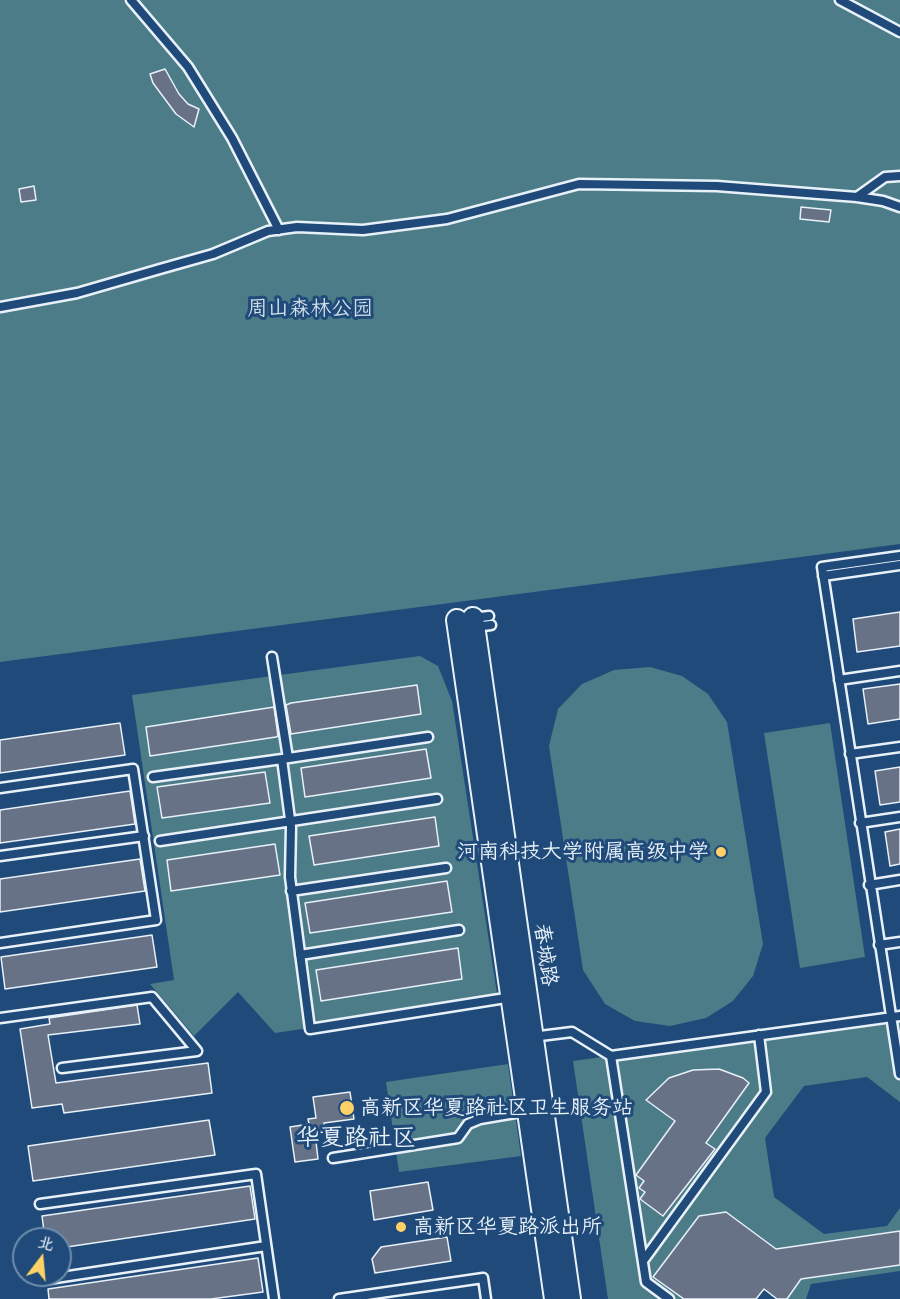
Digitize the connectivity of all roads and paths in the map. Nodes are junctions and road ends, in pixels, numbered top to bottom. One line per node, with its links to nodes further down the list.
1 (131, 0): 7 (lane)
2 (840, 0): 3 (lane)
3 (900, 32)
4 (900, 176): 5 (lane)
5 (857, 197): 6 (lane); 7 (lane)
6 (900, 207)
7 (279, 230): 8 (lane)
8 (0, 307)
9 (900, 556): 11 (lane)
10 (900, 565): 11 (lane)
11 (822, 572): 14 (lane)
12 (272, 657): 18 (lane)
13 (900, 671): 14 (lane)
14 (839, 680): 17 (lane)
15 (428, 737): 18 (lane)
16 (900, 747): 17 (lane)
17 (850, 754): 24 (lane)
18 (285, 759): 19 (lane); 23 (lane)
19 (153, 777)
20 (0, 788): 25 (lane)
21 (436, 799): 23 (lane)
22 (900, 817): 24 (lane)
23 (290, 822): 26 (lane); 31 (lane)
24 (860, 823): 30 (lane)
25 (144, 836): 27 (lane); 34 (lane)
26 (160, 841)
27 (0, 856)
28 (446, 868): 31 (lane)
29 (900, 880): 30 (lane)
30 (870, 885): 35 (lane)
31 (291, 891): 36 (lane)
32 (459, 930): 36 (lane)
33 (900, 942): 35 (lane)
34 (0, 943)
35 (879, 945): 39 (lane)
36 (300, 955): 37 (lane)
37 (513, 997): 42 (street, 春城路); 42 (street, 春城路)
38 (900, 1016): 39 (lane)
39 (890, 1017): 41 (lane); 45 (lane)
40 (0, 1018): 44 (lane)
41 (759, 1035): 43 (lane); 50 (lane)
42 (525, 1038): 43 (lane); 46 (street, 春城路)
43 (611, 1056): 50 (lane)
44 (62, 1068)
45 (900, 1074)
46 (535, 1110): 47 (lane); 55 (street, 春城路); 56 (street, 春城路)
47 (333, 1158)
48 (40, 1204): 49 (lane)
49 (266, 1246): 51 (lane); 52 (lane)
50 (643, 1261): 57 (lane)
51 (72, 1276)
52 (274, 1299)
53 (339, 1299): 54 (lane)
54 (486, 1299)
55 (555, 1299)
56 (570, 1299)
57 (669, 1299)

